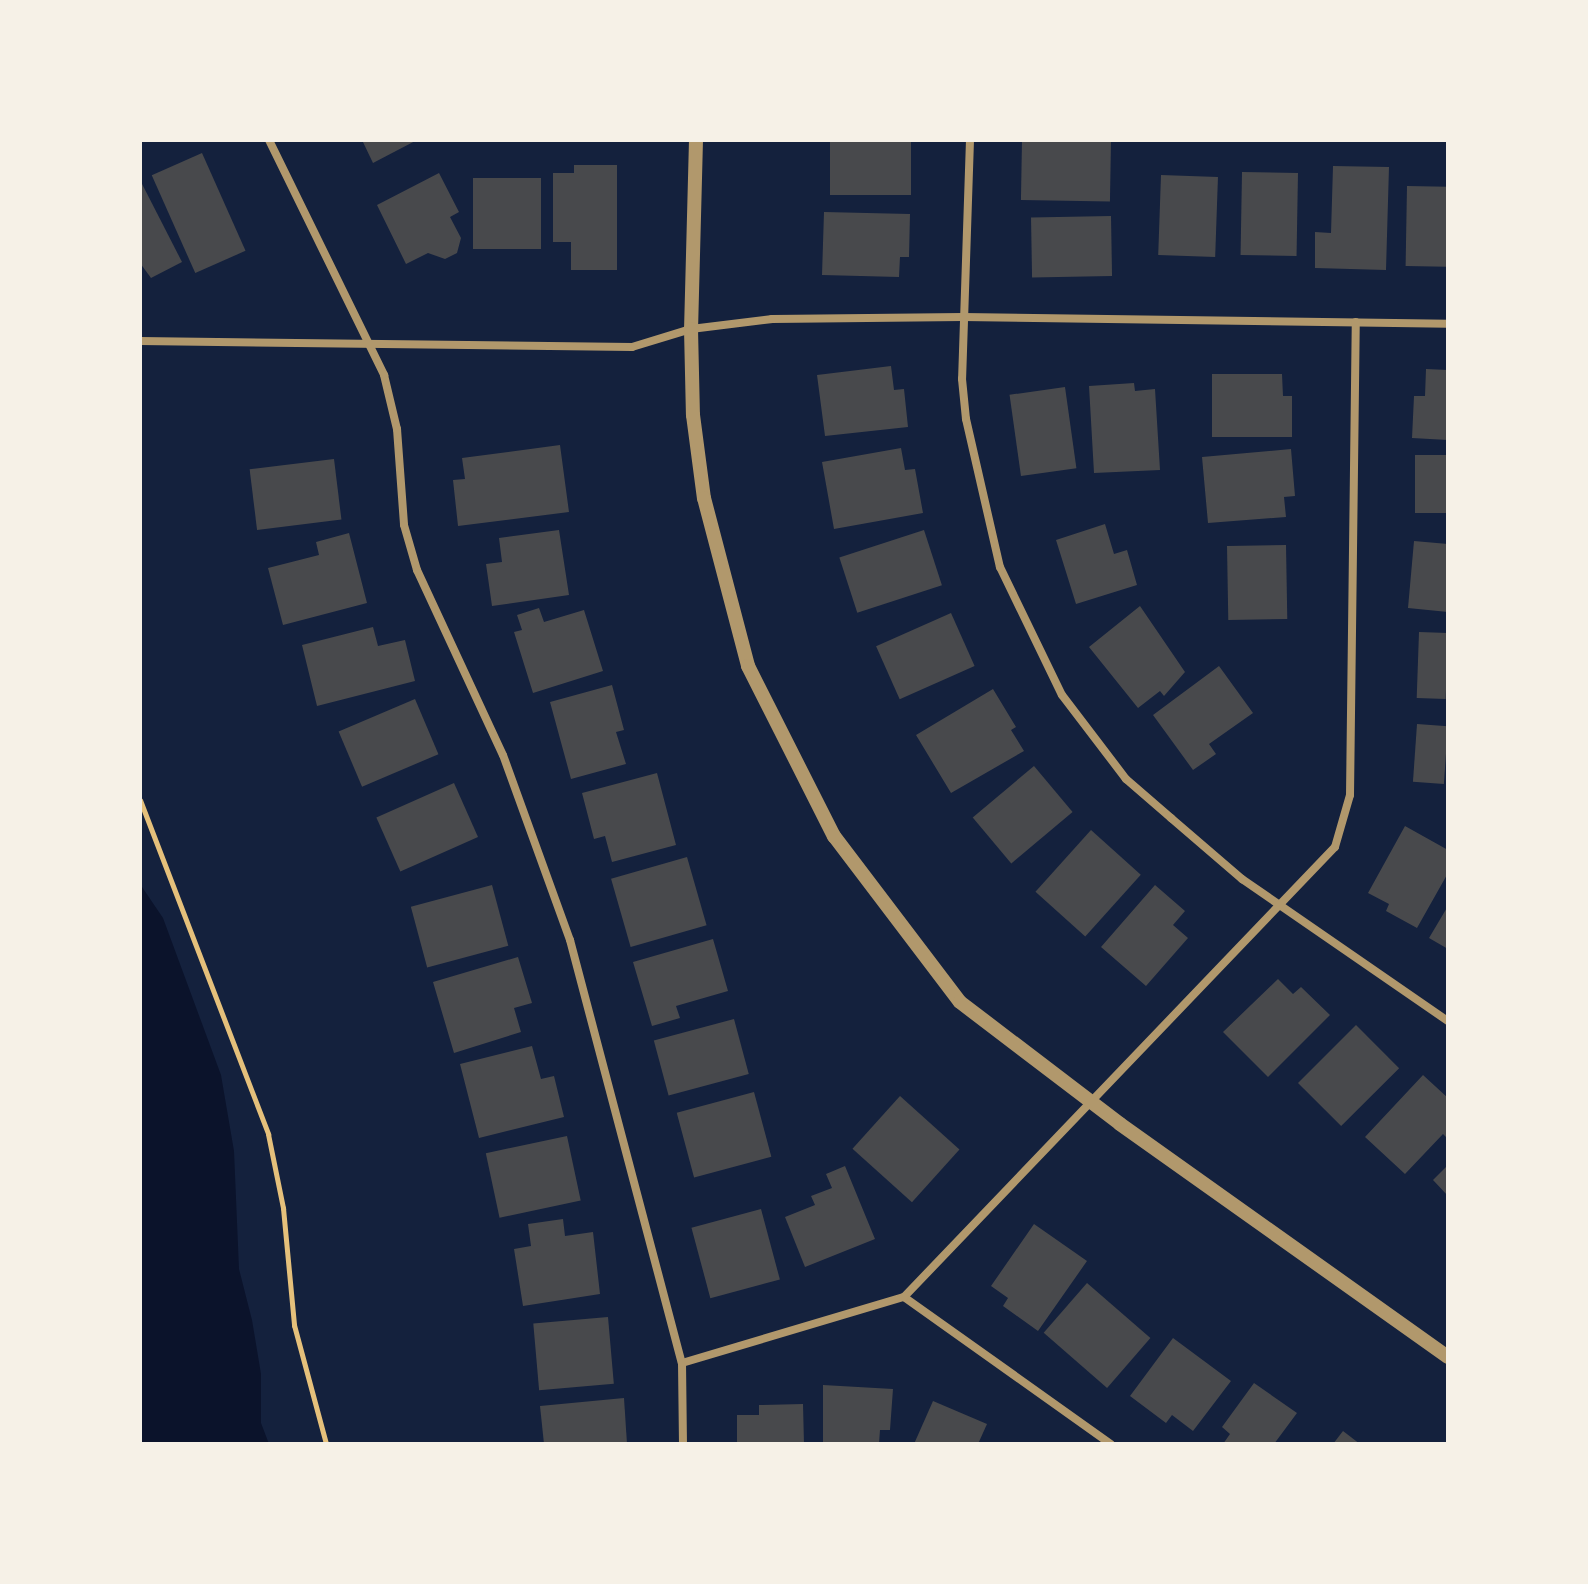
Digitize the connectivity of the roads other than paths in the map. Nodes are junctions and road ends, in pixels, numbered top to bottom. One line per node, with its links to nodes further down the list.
1 (269, 140): 9 (street)
2 (696, 140): 7 (street)
3 (970, 140): 4 (street)
4 (963, 317): 5 (street); 7 (street); 10 (street)
5 (1356, 322): 6 (street); 10 (street)
6 (1448, 324)
7 (691, 329): 9 (street); 12 (street)
8 (140, 341): 9 (street)
9 (369, 342): 15 (street)
10 (1281, 906): 11 (street); 12 (street)
11 (1448, 1021)
12 (1092, 1104): 13 (street); 14 (street)
13 (904, 1297): 15 (street); 17 (street)
14 (1448, 1357)
15 (682, 1363): 16 (street)
16 (683, 1444)
17 (1111, 1444)

